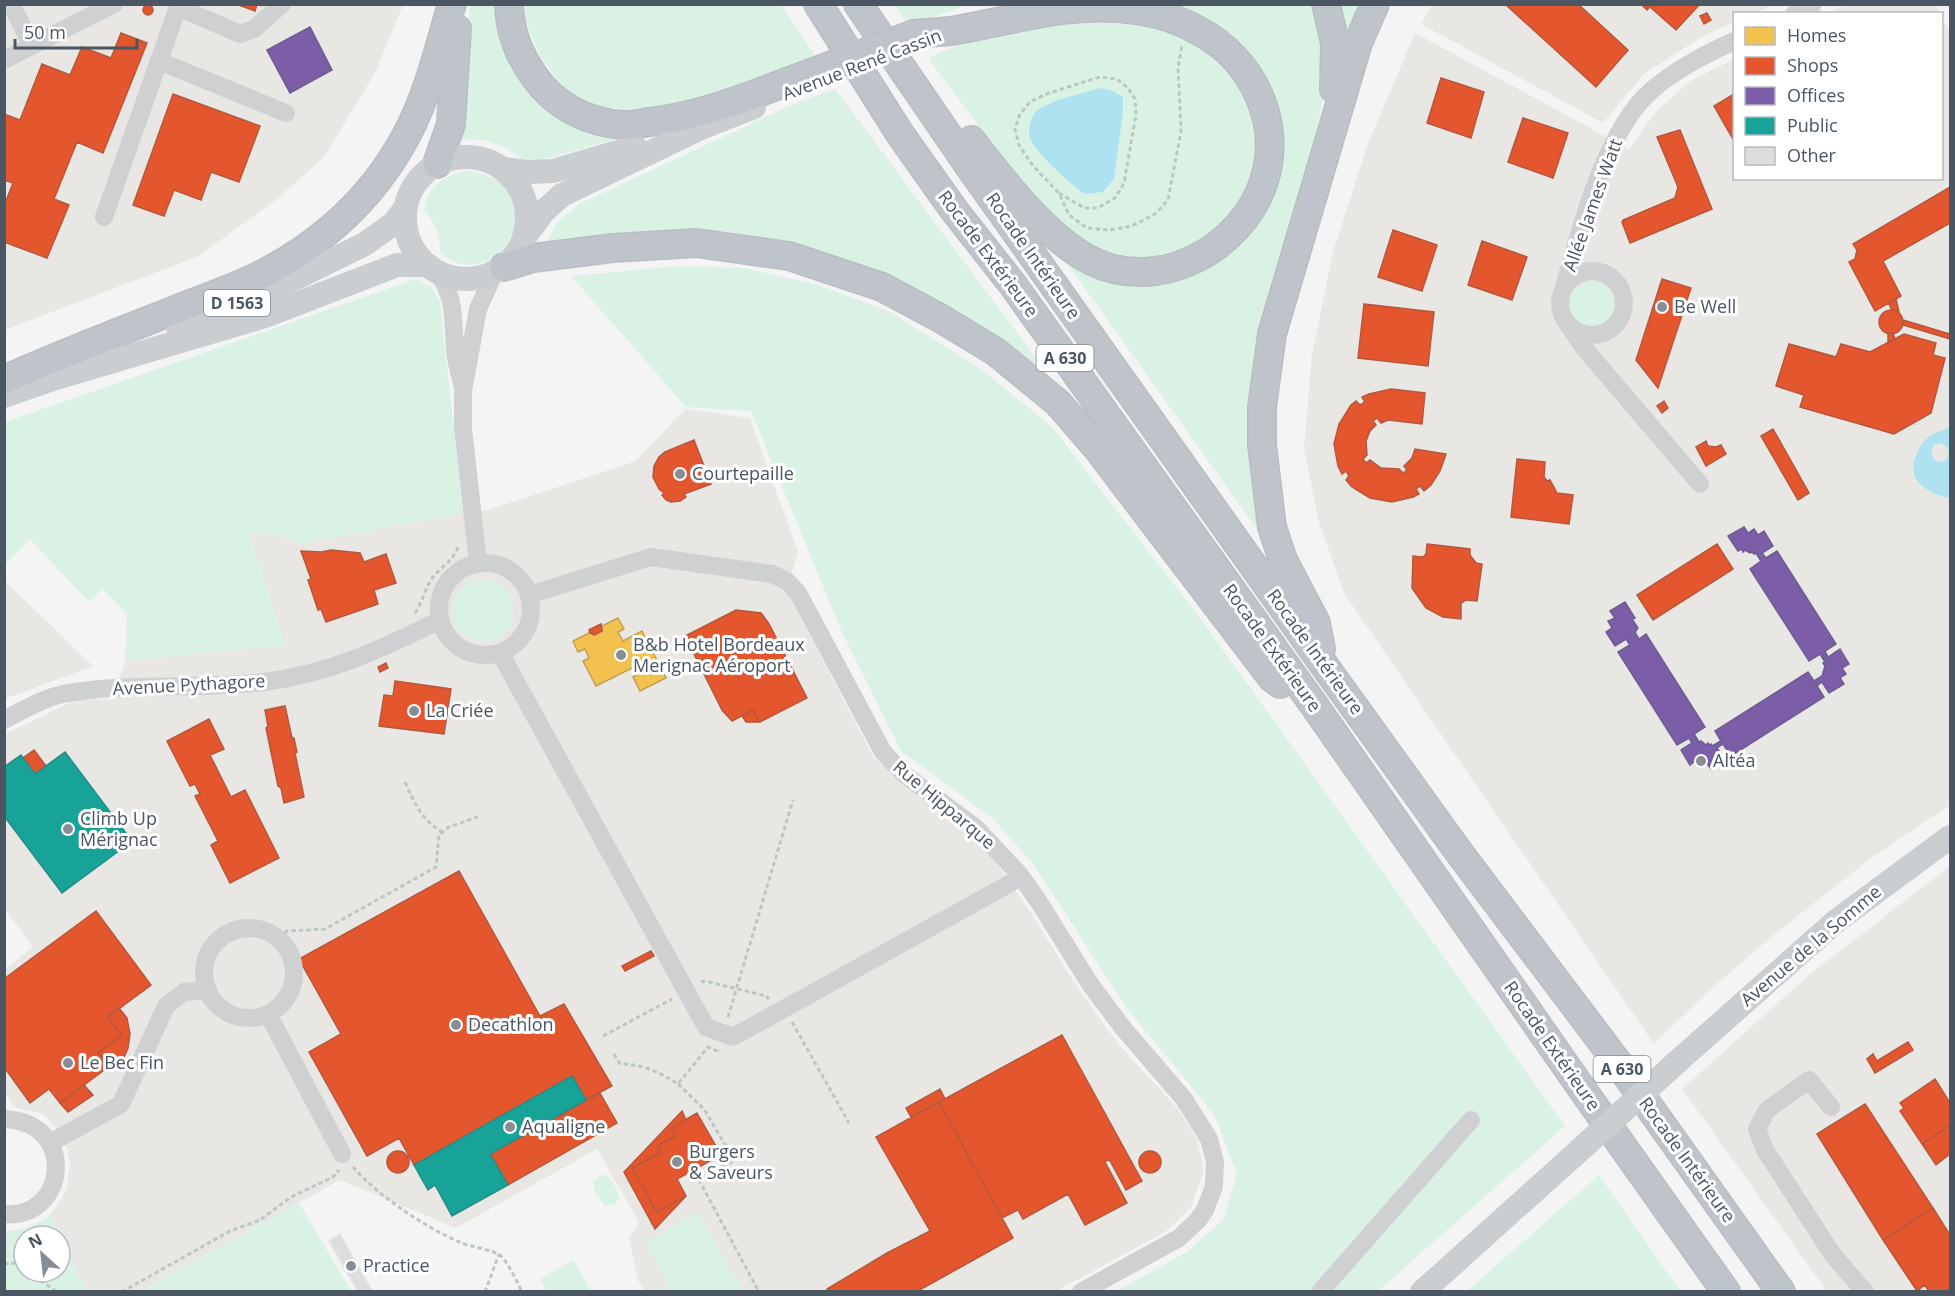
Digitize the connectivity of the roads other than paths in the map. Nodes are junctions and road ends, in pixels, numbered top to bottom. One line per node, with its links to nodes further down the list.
1 (11, 4): 19 (street)
2 (114, 4): 19 (street)
3 (282, 4): 15 (street)
4 (452, 4): 37 (highway)
5 (460, 4): 26 (highway)
6 (509, 4): 22 (highway)
7 (801, 4): 25 (highway)
8 (818, 4): 25 (highway, Rocade Extérieure / A 630)
9 (858, 4): 45 (highway, Rocade Intérieure / A 630)
10 (864, 4): 17 (highway)
11 (1021, 4): 17 (main road, Avenue René Cassin)
12 (1326, 4): 35 (highway)
13 (1375, 4): 35 (highway)
14 (1813, 4): 16 (street)
15 (179, 6): 21 (street)
16 (1798, 12)
17 (951, 31): 22 (highway, bridge)
18 (1733, 42): 33 (street, Allée James Watt)
19 (32, 46): 20 (street)
20 (4, 60)
21 (159, 61): 23 (street); 29 (street)
22 (798, 84): 24 (main road, Avenue René Cassin)
23 (286, 113)
24 (704, 127): 27 (main road, Avenue René Cassin); 30 (main road, Avenue René Cassin)
25 (900, 134): 46 (highway, Rocade Extérieure / A 630)
26 (437, 164): 27 (main road); 28 (main road)
27 (504, 169): 30 (main road)
28 (406, 207): 31 (main road); 36 (main road, D 1563)
29 (105, 218)
30 (526, 235): 32 (main road)
31 (433, 269): 32 (main road); 36 (main road, D 1563); 38 (street)
32 (499, 270): 38 (street); 46 (highway)
33 (1565, 284): 34 (street); 34 (street)
34 (1567, 323): 40 (street)
35 (1272, 334): 45 (highway)
36 (56, 378): 39 (main road, D 1563)
37 (4, 380)
38 (463, 391): 41 (street)
39 (4, 396)
40 (1700, 484)
41 (478, 563): 42 (street); 43 (street)
42 (529, 595): 44 (street); 49 (street, Rue Hipparque)
43 (440, 620): 44 (street); 47 (street, Avenue Pythagore)
44 (500, 653): 49 (street)
45 (1324, 665): 62 (highway, Rocade Intérieure / A 630)
46 (1316, 708): 61 (highway, Rocade Extérieure / A 630)
47 (4, 720)
48 (1950, 837): 60 (main road, Avenue de la Somme, bridge)
49 (1020, 875): 58 (street, Rue Hipparque)
50 (208, 990): 51 (street); 51 (street); 55 (street)
51 (268, 1014): 56 (street)
52 (1831, 1107): 63 (street)
53 (4, 1119): 55 (street)
54 (1471, 1120): 59 (street)
55 (50, 1143): 57 (street)
56 (342, 1154)
57 (4, 1214)
58 (1081, 1292)
59 (1320, 1292)
60 (1422, 1292)
61 (1726, 1292)
62 (1781, 1292)
63 (1865, 1292)

